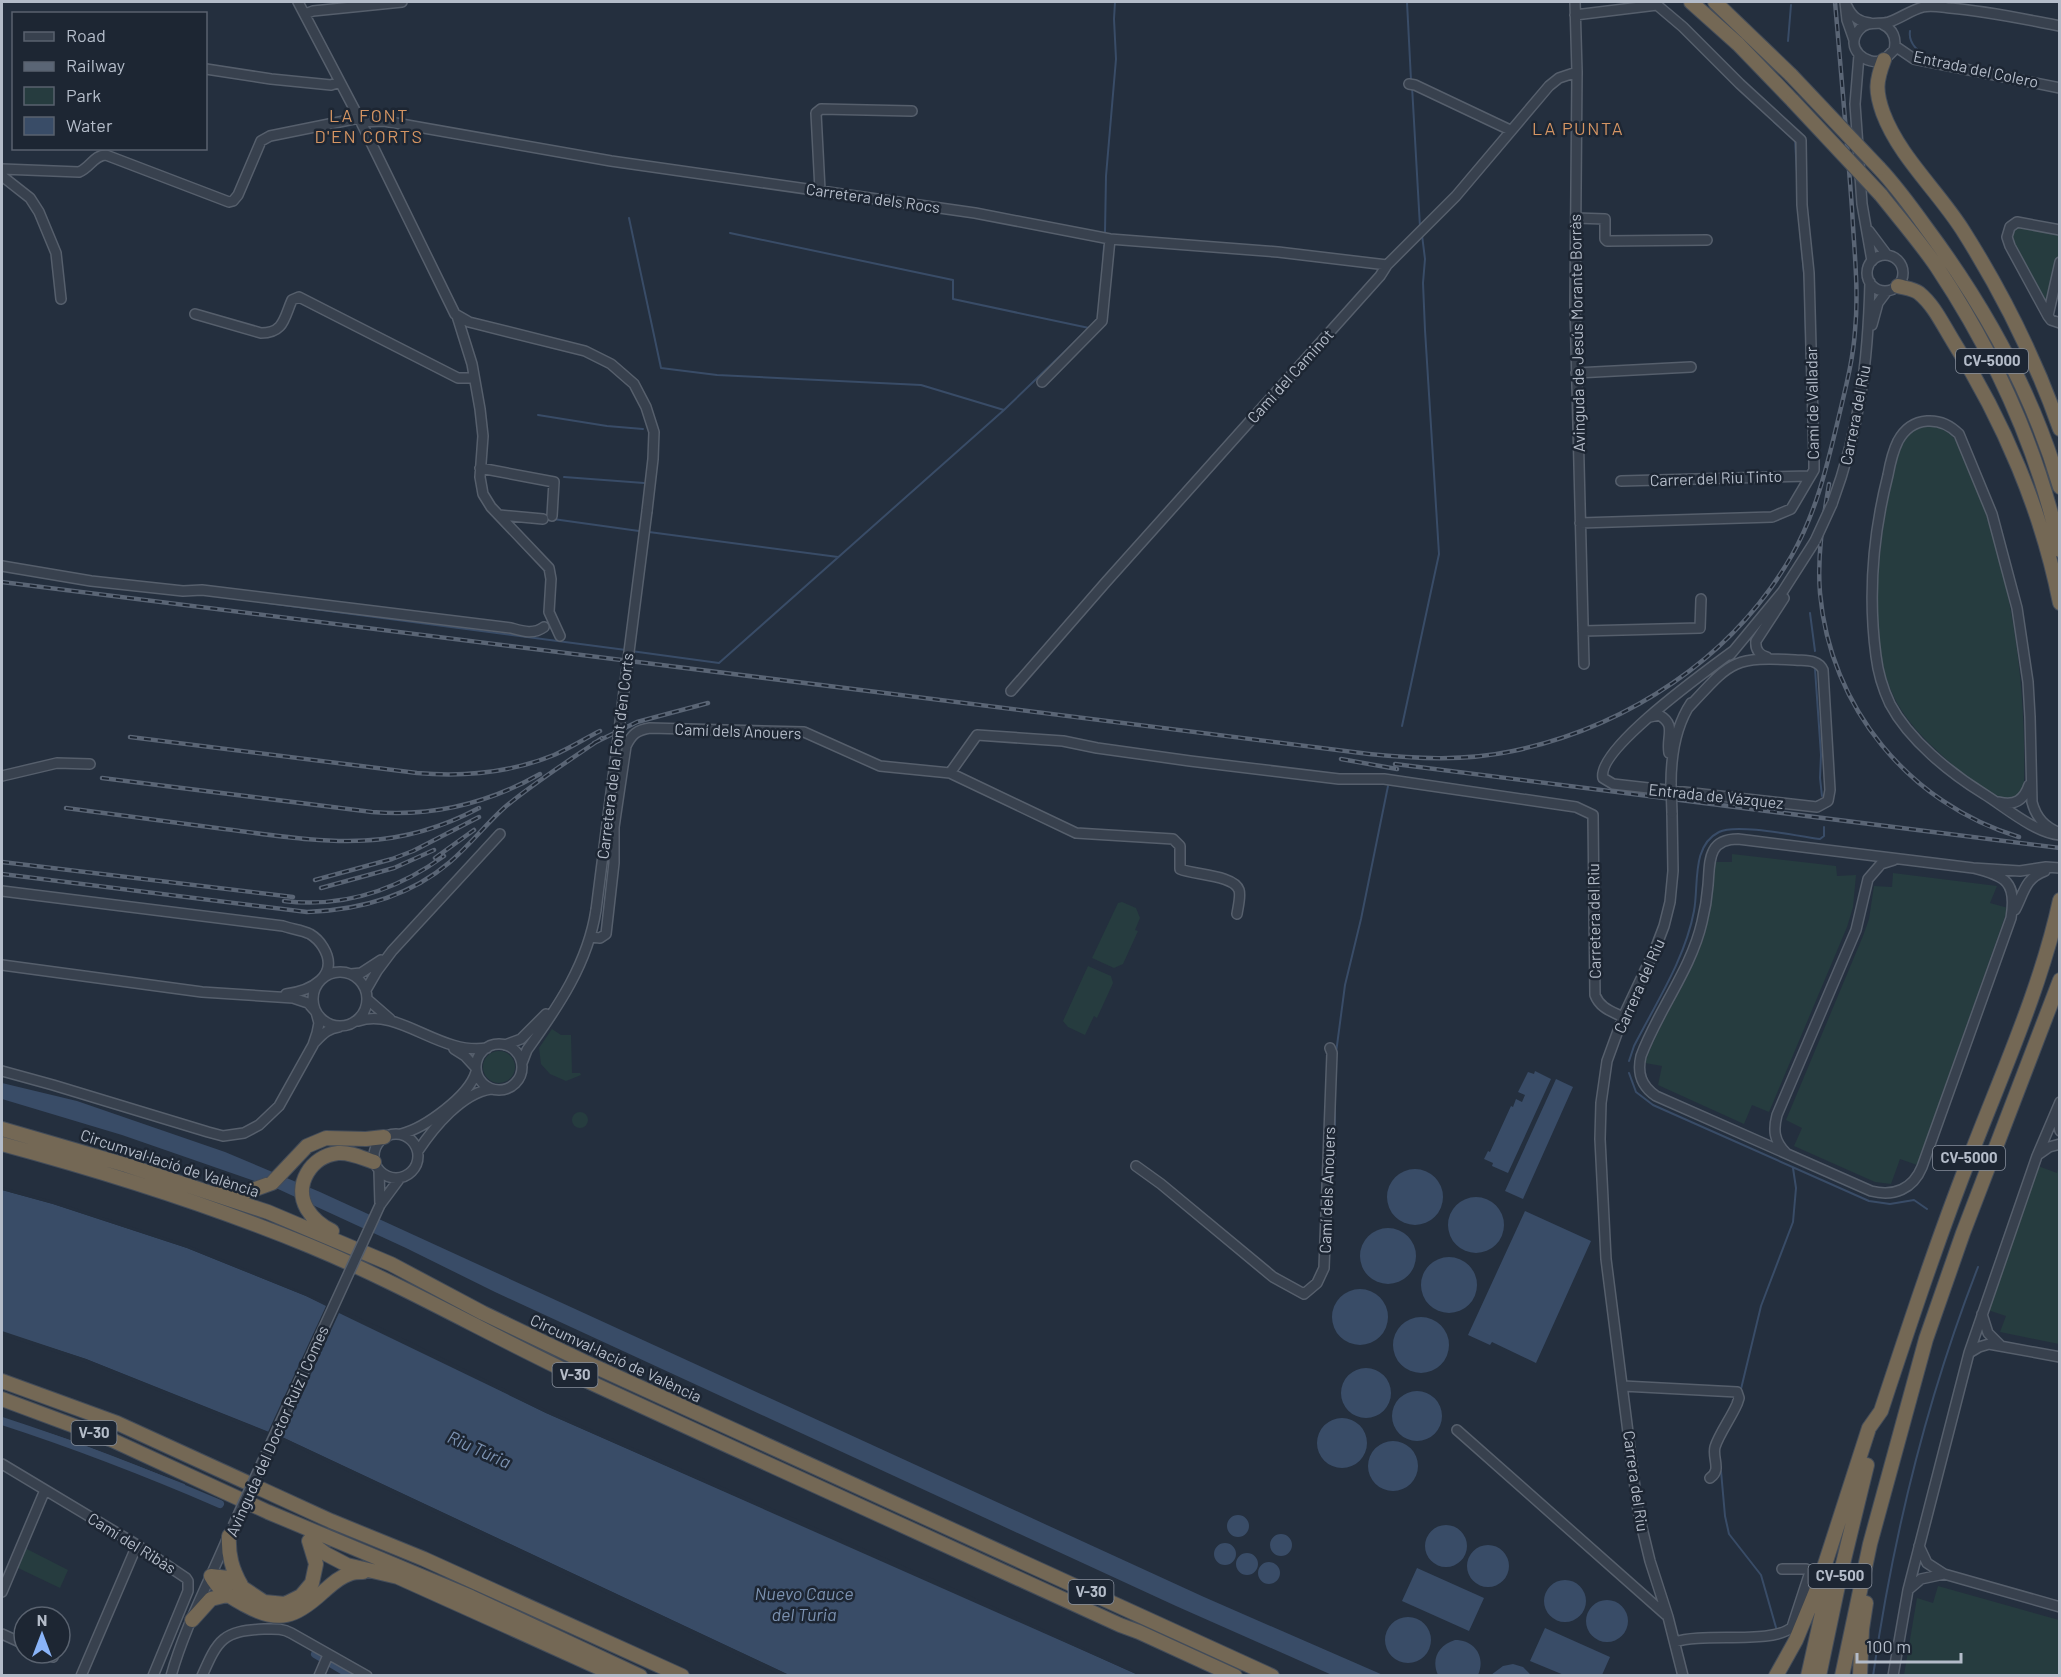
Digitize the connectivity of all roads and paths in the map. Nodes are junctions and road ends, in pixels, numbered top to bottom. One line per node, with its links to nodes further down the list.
1 (298, 2): 7 (street)
2 (402, 2): 7 (street)
3 (1575, 2): 8 (street, Avinguda de Jesús Morante Borràs)
4 (1691, 2): 57 (highway, CV-5000, bridge)
5 (1715, 2): 54 (highway, CV-5000, bridge)
6 (1846, 2): 10 (street); 14 (street)
7 (305, 14): 19 (street)
8 (1575, 15): 18 (street, Avinguda de Jesús Morante Borràs); 52 (street, Camí de Valladar)
9 (1900, 19): 11 (street); 12 (street); 13 (street)
10 (1870, 23): 11 (street); 14 (street)
11 (1882, 24): 13 (street)
12 (2060, 27)
13 (1894, 41): 16 (street); 22 (street, Entrada del Colero)
14 (1855, 45): 15 (street)
15 (1859, 55): 16 (street); 20 (street)
16 (1879, 62): 20 (street); 50 (highway)
17 (207, 69): 19 (street)
18 (1577, 72): 25 (street, Camí del Caminot); 29 (street, Avinguda de Jesús Morante Borràs)
19 (340, 82): 24 (street)
20 (1857, 83): 30 (street)
21 (1412, 85): 25 (street)
22 (2060, 88)
23 (912, 111): 28 (street)
24 (360, 120): 26 (street, Carretera dels Rocs); 28 (street, Carretera dels Rocs); 42 (street)
25 (1510, 130): 37 (street, Camí del Caminot)
26 (2, 169)
27 (2, 176): 40 (street)
28 (820, 190): 32 (street, Carretera dels Rocs)
29 (1576, 218): 33 (street); 47 (street, Avinguda de Jesús Morante Borràs)
30 (1867, 227): 34 (street); 35 (street)
31 (2060, 230): 43 (street)
32 (1110, 239): 37 (street, Carretera dels Rocs); 49 (street)
33 (1707, 240)
34 (1887, 255): 35 (street); 39 (street)
35 (1872, 261): 38 (street)
36 (2060, 262): 43 (street)
37 (1387, 266): 68 (street, Camí del Caminot)
38 (1870, 282): 39 (street); 45 (street, Carrera del Riu)
39 (1892, 289): 45 (street, Carrera del Riu); 61 (highway)
40 (61, 299)
41 (195, 314): 48 (street)
42 (457, 316): 48 (street); 86 (street, Carretera de la Font d'en Corts, bridge)
43 (2048, 316): 44 (street)
44 (2060, 323)
45 (1868, 342): 59 (street, Carrera del Riu, bridge)
46 (1691, 367): 47 (street)
47 (1576, 373): 56 (street, Avinguda de Jesús Morante Borràs)
48 (474, 378): 51 (street)
49 (1042, 382)
50 (2060, 429)
51 (480, 468): 55 (street); 55 (street)
52 (1810, 476): 53 (street, Carrer del Riu Tinto); 56 (street, Camí de Valladar)
53 (1621, 481)
54 (2060, 487)
55 (499, 515): 64 (street)
56 (1581, 523): 63 (street, Avinguda de Jesús Morante Borràs)
57 (2060, 550)
58 (2, 566): 62 (street)
59 (1794, 576): 65 (street, Carrera del Riu); 66 (street)
60 (1701, 599): 63 (street)
61 (2060, 603)
62 (544, 627)
63 (1583, 631): 67 (street, Avinguda de Jesús Morante Borràs)
64 (560, 636)
65 (1733, 651): 69 (street, Carrera del Riu); 70 (street, Entrada de Vázquez)
66 (1772, 659): 69 (street); 70 (street, Entrada de Vázquez)
67 (1584, 664)
68 (1011, 691)
69 (1688, 708): 72 (street, Carrera del Riu)
70 (1645, 719): 72 (street)
71 (90, 764): 74 (street)
72 (1671, 767): 96 (street, Carrera del Riu, bridge)
73 (950, 773): 84 (street, Camí dels Anouers); 86 (street, Camí dels Anouers); 96 (street, Carretera del Riu)
74 (2, 776)
75 (2030, 780): 76 (street); 76 (street); 78 (street)
76 (1995, 801): 78 (street)
77 (500, 834): 87 (street)
78 (2060, 834)
79 (1899, 859): 80 (street); 117 (street); 117 (street)
80 (1973, 868): 81 (street); 85 (street)
81 (2060, 868): 85 (street)
82 (2, 891): 90 (street)
83 (2060, 900): 133 (highway, CV-5000)
84 (1237, 914)
85 (2011, 918): 117 (street)
86 (591, 937): 93 (street, Carretera de la Font d'en Corts)
87 (392, 951): 89 (street); 92 (street)
88 (2, 965): 94 (street)
89 (351, 974): 90 (street); 92 (street)
90 (322, 979): 94 (street); 95 (street)
91 (2060, 980): 126 (highway, CV-5000)
92 (367, 994): 97 (street); 98 (street)
93 (564, 995): 101 (street, Carretera de la Font d'en Corts); 104 (street, Carretera de la Font d'en Corts)
94 (272, 996): 95 (street)
95 (316, 1012): 98 (street); 100 (street)
96 (1623, 1017): 131 (street, Carrera del Riu)
97 (394, 1022): 98 (street); 99 (street)
98 (351, 1023): 100 (street)
99 (447, 1044): 102 (street); 105 (street)
100 (313, 1045): 106 (street)
101 (504, 1045): 102 (street); 104 (street)
102 (487, 1048): 105 (street)
103 (1329, 1048): 121 (street, Camí dels Anouers)
104 (522, 1063): 107 (street)
105 (476, 1070): 107 (street); 112 (street)
106 (2, 1071)
107 (490, 1089): 116 (street)
108 (2060, 1102): 109 (street)
109 (2055, 1112): 111 (street); 118 (street)
110 (2, 1129): 119 (highway, Circumval·lació de València / V-30)
111 (2060, 1131)
112 (401, 1134): 113 (street); 116 (street)
113 (384, 1137): 119 (highway); 120 (street)
114 (2, 1144): 158 (highway, Circumval·lació de València / V-30)
115 (2060, 1144): 118 (street)
116 (418, 1150): 122 (street)
117 (1786, 1154)
118 (2037, 1156): 125 (street)
119 (126, 1165): 124 (highway, Circumval·lació de València / V-30)
120 (377, 1166): 122 (street); 123 (street, Avinguda del Doctor Ruiz i Comes); 124 (highway)
121 (1136, 1166)
122 (400, 1178): 123 (street, Avinguda del Doctor Ruiz i Comes)
123 (380, 1205): 142 (street, Avinguda del Doctor Ruiz i Comes, bridge)
124 (391, 1264): 140 (highway, Circumval·lació de València / V-30)
125 (1982, 1313): 127 (street); 128 (street)
126 (1926, 1339): 138 (highway, CV-500)
127 (2000, 1345): 128 (street); 129 (street)
128 (1969, 1353): 145 (street)
129 (2060, 1357)
130 (2, 1382): 154 (highway, V-30)
131 (1623, 1386): 136 (street); 156 (street, Carrera del Riu)
132 (2, 1399): 141 (highway, V-30)
133 (1881, 1411): 137 (highway, CV-500); 178 (highway)
134 (1457, 1430): 156 (street)
135 (2, 1464): 139 (street, Camí del Ribàs)
136 (1710, 1478)
137 (1863, 1478): 179 (highway); 180 (highway, CV-500)
138 (1885, 1485): 181 (highway, CV-500); 182 (highway)
139 (45, 1490): 144 (street, Camí del Ribàs); 152 (street)
140 (909, 1511): 158 (highway); 176 (highway, Circumval·lació de València / V-30)
141 (268, 1512): 143 (highway); 172 (highway, V-30)
142 (231, 1531): 149 (street, Avinguda del Doctor Ruiz i Comes); 150 (highway)
143 (310, 1542): 147 (highway); 150 (highway)
144 (137, 1545): 162 (street, Camí del Ribàs); 164 (street)
145 (1919, 1546): 148 (street); 151 (street)
146 (1782, 1569): 159 (street)
147 (374, 1570): 153 (highway); 160 (highway)
148 (1944, 1574): 151 (street); 155 (street)
149 (211, 1576): 150 (highway); 153 (highway); 157 (street, Avinguda del Doctor Ruiz i Comes)
150 (244, 1589)
151 (1908, 1590): 183 (street)
152 (2, 1592)
153 (227, 1595): 157 (highway)
154 (522, 1604): 173 (highway); 174 (highway, V-30)
155 (2060, 1607)
156 (1668, 1617): 159 (street, Carrera del Riu)
157 (192, 1620): 163 (street, Avinguda del Doctor Ruiz i Comes)
158 (1139, 1632): 175 (highway, Circumval·lació de València / V-30)
159 (1675, 1642): 177 (street, Carrera del Riu)
160 (575, 1657): 170 (highway); 171 (highway)
161 (326, 1659): 167 (street); 168 (street); 169 (street)
162 (158, 1660): 163 (street); 165 (street, Camí del Ribàs)
163 (171, 1671): 166 (street, Avinguda del Doctor Ruiz i Comes)
164 (81, 1676)
165 (155, 1676)
166 (165, 1676)
167 (202, 1676)
168 (319, 1676)
169 (367, 1676)
170 (611, 1676)
171 (617, 1676)
172 (640, 1676)
173 (647, 1676)
174 (682, 1676)
175 (1235, 1676)
176 (1272, 1676)
177 (1683, 1676)
178 (1776, 1676)
179 (1808, 1676)
180 (1819, 1676)
181 (1842, 1676)
182 (1860, 1676)
183 (1893, 1676)

